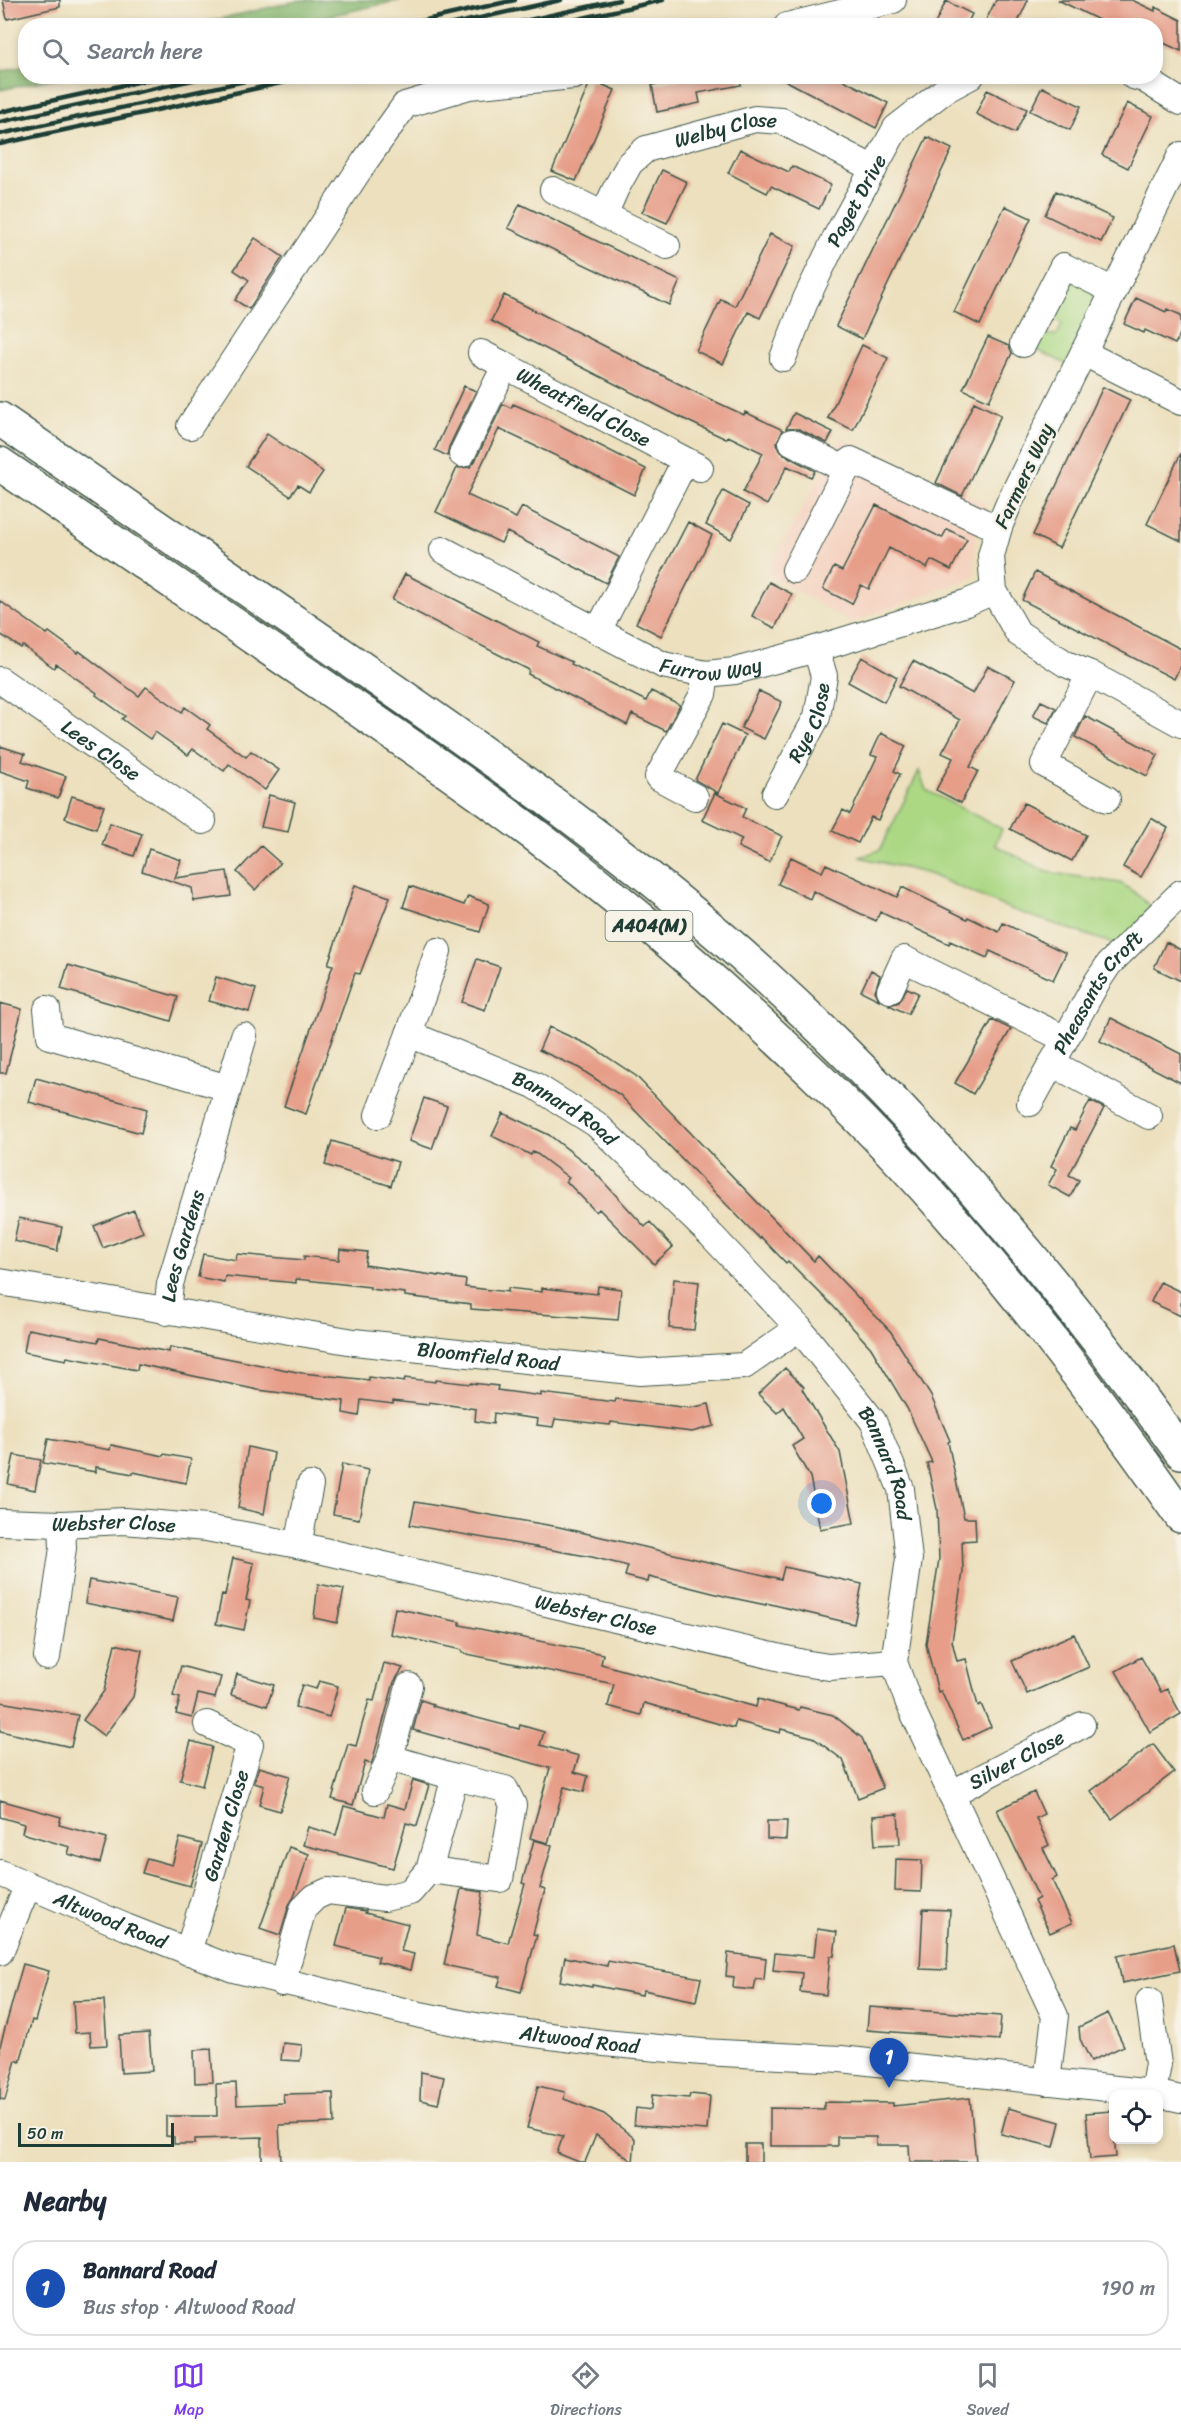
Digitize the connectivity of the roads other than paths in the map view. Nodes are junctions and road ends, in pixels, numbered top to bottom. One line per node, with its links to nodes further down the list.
1 (893, 0): 2 (street)
2 (820, 18)
3 (490, 84): 20 (street)
4 (956, 84): 8 (street, Paget Drive)
5 (1152, 84): 6 (street)
6 (1181, 102)
7 (1181, 156): 12 (street, Farmers Way)
8 (874, 169): 10 (street, Welby Close); 16 (street, Paget Drive)
9 (553, 190): 10 (street)
10 (604, 215): 11 (street)
11 (667, 246)
12 (1114, 291): 13 (street); 15 (street, Farmers Way)
13 (1023, 344)
14 (481, 353): 17 (street, Wheatfield Close)
15 (1084, 353): 18 (street); 25 (street, Farmers Way)
16 (783, 358)
17 (505, 366): 22 (street); 29 (street, Wheatfield Close)
18 (1181, 402)
19 (0, 419): 54 (highway, A404(M))
20 (190, 426)
21 (792, 442): 24 (street)
22 (462, 454)
23 (0, 464): 56 (highway, A404(M))
24 (846, 470): 25 (street); 27 (street)
25 (999, 527): 28 (street, Farmers Way)
26 (443, 550): 29 (street, Furrow Way)
27 (795, 570)
28 (994, 591): 30 (street, Furrow Way); 32 (street, Farmers Way)
29 (598, 631): 31 (street, Furrow Way)
30 (816, 649): 31 (street, Furrow Way); 35 (street, Rye Close)
31 (706, 674): 36 (street)
32 (1090, 674): 34 (street, Farmers Way); 37 (street)
33 (0, 680): 38 (street, Lees Close)
34 (1181, 724)
35 (776, 794)
36 (695, 797)
37 (1107, 799)
38 (203, 821)
39 (1181, 893): 45 (street, Pheasants Croft)
40 (438, 951): 43 (street)
41 (890, 990): 45 (street)
42 (47, 1010): 47 (street)
43 (408, 1034): 49 (street); 53 (street, Bannard Road)
44 (244, 1036): 47 (street, Lees Gardens)
45 (1065, 1039): 46 (street, Pheasants Croft)
46 (1052, 1063): 48 (street, Pheasants Croft); 50 (street)
47 (228, 1088): 52 (street, Lees Gardens)
48 (1030, 1102)
49 (378, 1115)
50 (1149, 1116)
51 (0, 1282): 52 (street, Lees Gardens)
52 (167, 1312): 53 (street, Bloomfield Road)
53 (799, 1328): 61 (street, Bannard Road)
54 (1181, 1452)
55 (310, 1485): 59 (street)
56 (1181, 1516)
57 (0, 1522): 58 (street, Webster Close)
58 (62, 1524): 59 (street, Webster Close); 60 (street)
59 (298, 1545): 61 (street, Webster Close)
60 (48, 1657)
61 (894, 1662): 68 (street, Bannard Road)
62 (409, 1686): 65 (street)
63 (207, 1724): 73 (street, Garden Close)
64 (1082, 1725): 68 (street, Silver Close)
65 (390, 1758): 66 (street); 67 (street)
66 (455, 1777): 69 (street); 69 (street)
67 (375, 1791)
68 (951, 1794): 76 (street, Bannard Road)
69 (429, 1869): 74 (street)
70 (0, 1873): 71 (street, Altwood Road)
71 (28, 1885): 72 (street); 73 (street, Altwood Road)
72 (0, 1952)
73 (188, 1952): 74 (street, Altwood Road)
74 (282, 1983): 76 (street, Altwood Road)
75 (1149, 2001): 78 (street)
76 (1047, 2082): 77 (street, Altwood Road)
77 (1124, 2090)
78 (1154, 2090)
79 (1163, 2095): 80 (street, Altwood Road)
80 (1181, 2099)

